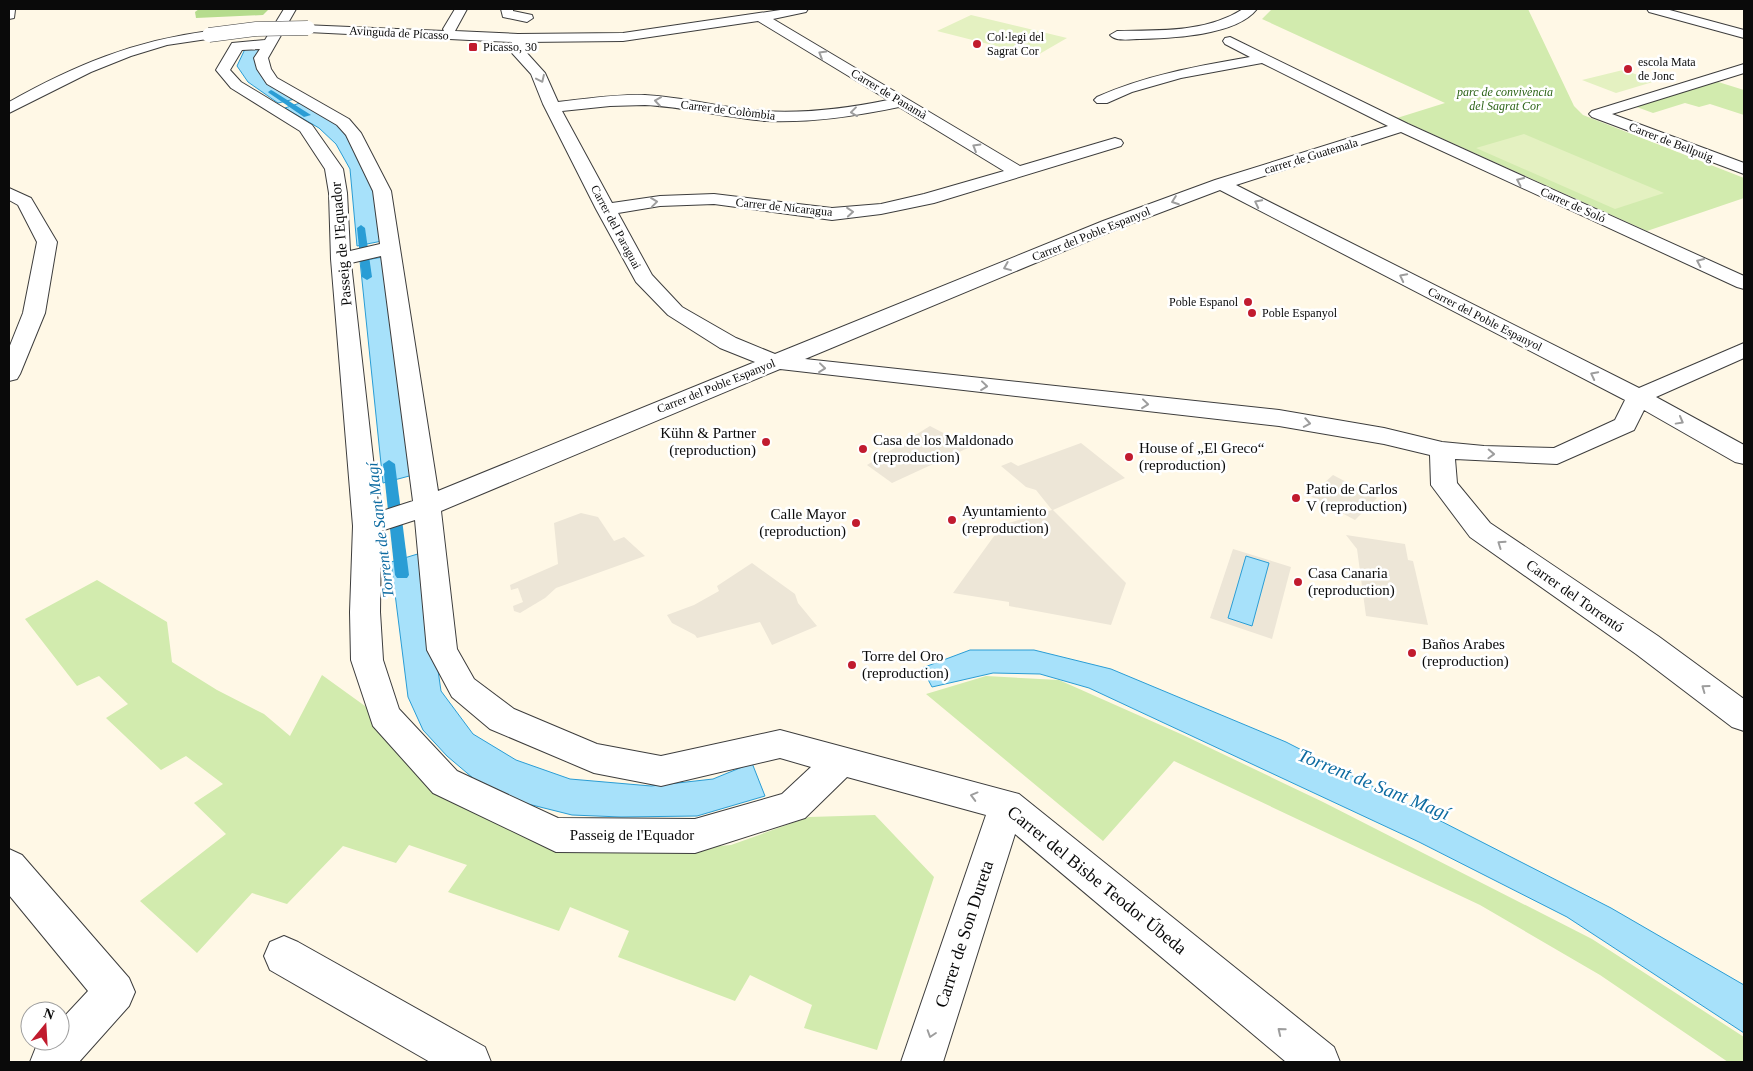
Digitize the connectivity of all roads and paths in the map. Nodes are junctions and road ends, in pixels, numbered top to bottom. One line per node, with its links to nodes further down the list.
1 (290, 9): 17 (street)
2 (461, 9): 12 (street)
3 (507, 9): 11 (street)
4 (802, 9): 10 (street, Avinguda de Picasso)
5 (1252, 9): 14 (street)
6 (1653, 9): 8 (street)
7 (9, 10): 9 (street)
8 (1681, 12): 13 (street)
9 (9, 15)
10 (760, 17): 15 (street, Avinguda de Picasso); 23 (street, Carrer de Panamà, one-way to 10)
11 (527, 18)
12 (450, 29)
13 (1744, 34)
14 (1116, 35)
15 (518, 38): 24 (street, Carrer del Paraguai, one-way to 24); 25 (street, Avinguda de Picasso, bridge)
16 (1230, 41): 18 (street, Carrer de Soló)
17 (269, 44): 33 (street, Passeig de l'Equador); 33 (street, Passeig de l'Equador)
18 (1265, 58): 22 (street); 26 (street, Carrer de Soló)
19 (1744, 68): 20 (street)
20 (1713, 78): 21 (street); 28 (street, Carrer de Bellpuig)
21 (1736, 85)
22 (1102, 100)
23 (902, 102): 24 (street, Carrer de Colòmbia, one-way to 24); 29 (street, Carrer de Panamà, one-way to 23)
24 (553, 107): 32 (street, Carrer del Paraguai)
25 (9, 108)
26 (1402, 127): 30 (street, carrer de Guatemala); 34 (street, Carrer de Soló, one-way to 26)
27 (1115, 143): 29 (street)
28 (1744, 169)
29 (1018, 172): 32 (street, Carrer de Nicaragua, one-way to 29)
30 (1221, 184): 38 (street, Carrer del Poble Espanyol, one-way to 38); 40 (street, Carrer del Poble Espanyol, one-way to 30)
31 (9, 193): 35 (street)
32 (605, 209): 38 (street, Carrer del Paraguai)
33 (366, 253): 43 (street, Passeig de l'Equador); 44 (street, Passeig de l'Equador)
34 (1744, 283)
35 (34, 313): 36 (street); 39 (street)
36 (9, 317)
37 (1744, 350): 40 (street)
38 (774, 362): 41 (street, one-way to 41); 43 (street, Carrer del Poble Espanyol)
39 (9, 374)
40 (1638, 397): 41 (street, one-way to 40); 42 (street, Carrer del Poble Espanyol, one-way to 42)
41 (1442, 450): 45 (street, Carrer del Torrentó, one-way to 41)
42 (1744, 456)
43 (422, 508): 44 (street, Carrer del Poble Espanyol); 46 (street, Passeig de l'Equador)
44 (372, 524): 47 (street, Passeig de l'Equador)
45 (1744, 717)
46 (594, 758): 47 (street, Carrer del Bisbe Teodor Úbeda)
47 (836, 759): 48 (street, Carrer del Bisbe Teodor Úbeda, one-way to 47)
48 (1007, 805): 53 (street, Carrer de Son Dureta, one-way to 53); 54 (street, Carrer del Bisbe Teodor Úbeda, one-way to 48)
49 (9, 867): 51 (street)
50 (284, 956): 52 (street)
51 (51, 1062)
52 (470, 1062)
53 (922, 1062)
54 (1319, 1062)

